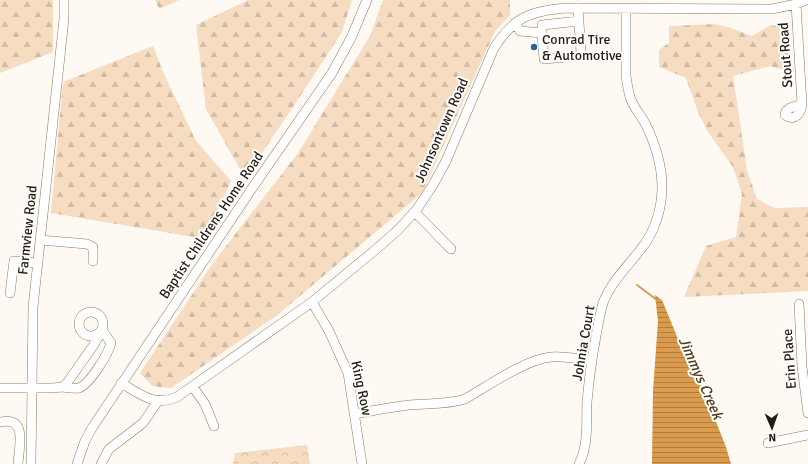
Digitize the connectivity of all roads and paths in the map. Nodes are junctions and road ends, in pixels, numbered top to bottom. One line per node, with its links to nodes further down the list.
1 (64, 0): 13 (street, Farmview Road)
2 (367, 0): 21 (street, Baptist Childrens Home Road)
3 (806, 0): 5 (street, Johnsontown Road)
4 (708, 4): 5 (street, Johnsontown Road); 7 (street, Johnsontown Road)
5 (796, 4): 11 (street, Stout Road)
6 (578, 8): 7 (street, Johnsontown Road); 8 (street); 9 (street, Johnsontown Road)
7 (626, 9): 20 (street, Johnia Court)
8 (579, 21): 10 (street); 10 (street)
9 (515, 23): 10 (street); 12 (street, Johnsontown Road)
10 (542, 33)
11 (802, 104)
12 (414, 212): 14 (street); 18 (street, Johnsontown Road)
13 (40, 240): 15 (street); 16 (street, Farmview Road)
14 (451, 249)
15 (93, 261)
16 (38, 263): 17 (street); 25 (street, Farmview Road)
17 (10, 294)
18 (312, 302): 23 (street, Johnsontown Road); 28 (street, King Row)
19 (799, 304): 27 (street, Erin Place)
20 (592, 361): 28 (street); 38 (street, Johnia Court)
21 (122, 383): 26 (street); 35 (street, Baptist Childrens Home Road)
22 (63, 387): 22 (street); 25 (street)
23 (193, 387): 26 (street, Johnsontown Road); 30 (street)
24 (0, 388): 25 (street)
25 (32, 389): 34 (street, Farmview Road)
26 (158, 402): 36 (street)
27 (808, 413)
28 (354, 414): 37 (street, King Row)
29 (0, 422): 33 (street)
30 (214, 426)
31 (808, 435): 32 (street)
32 (768, 443)
33 (18, 464)
34 (31, 464)
35 (77, 464)
36 (101, 464)
37 (362, 464)
38 (579, 464)

